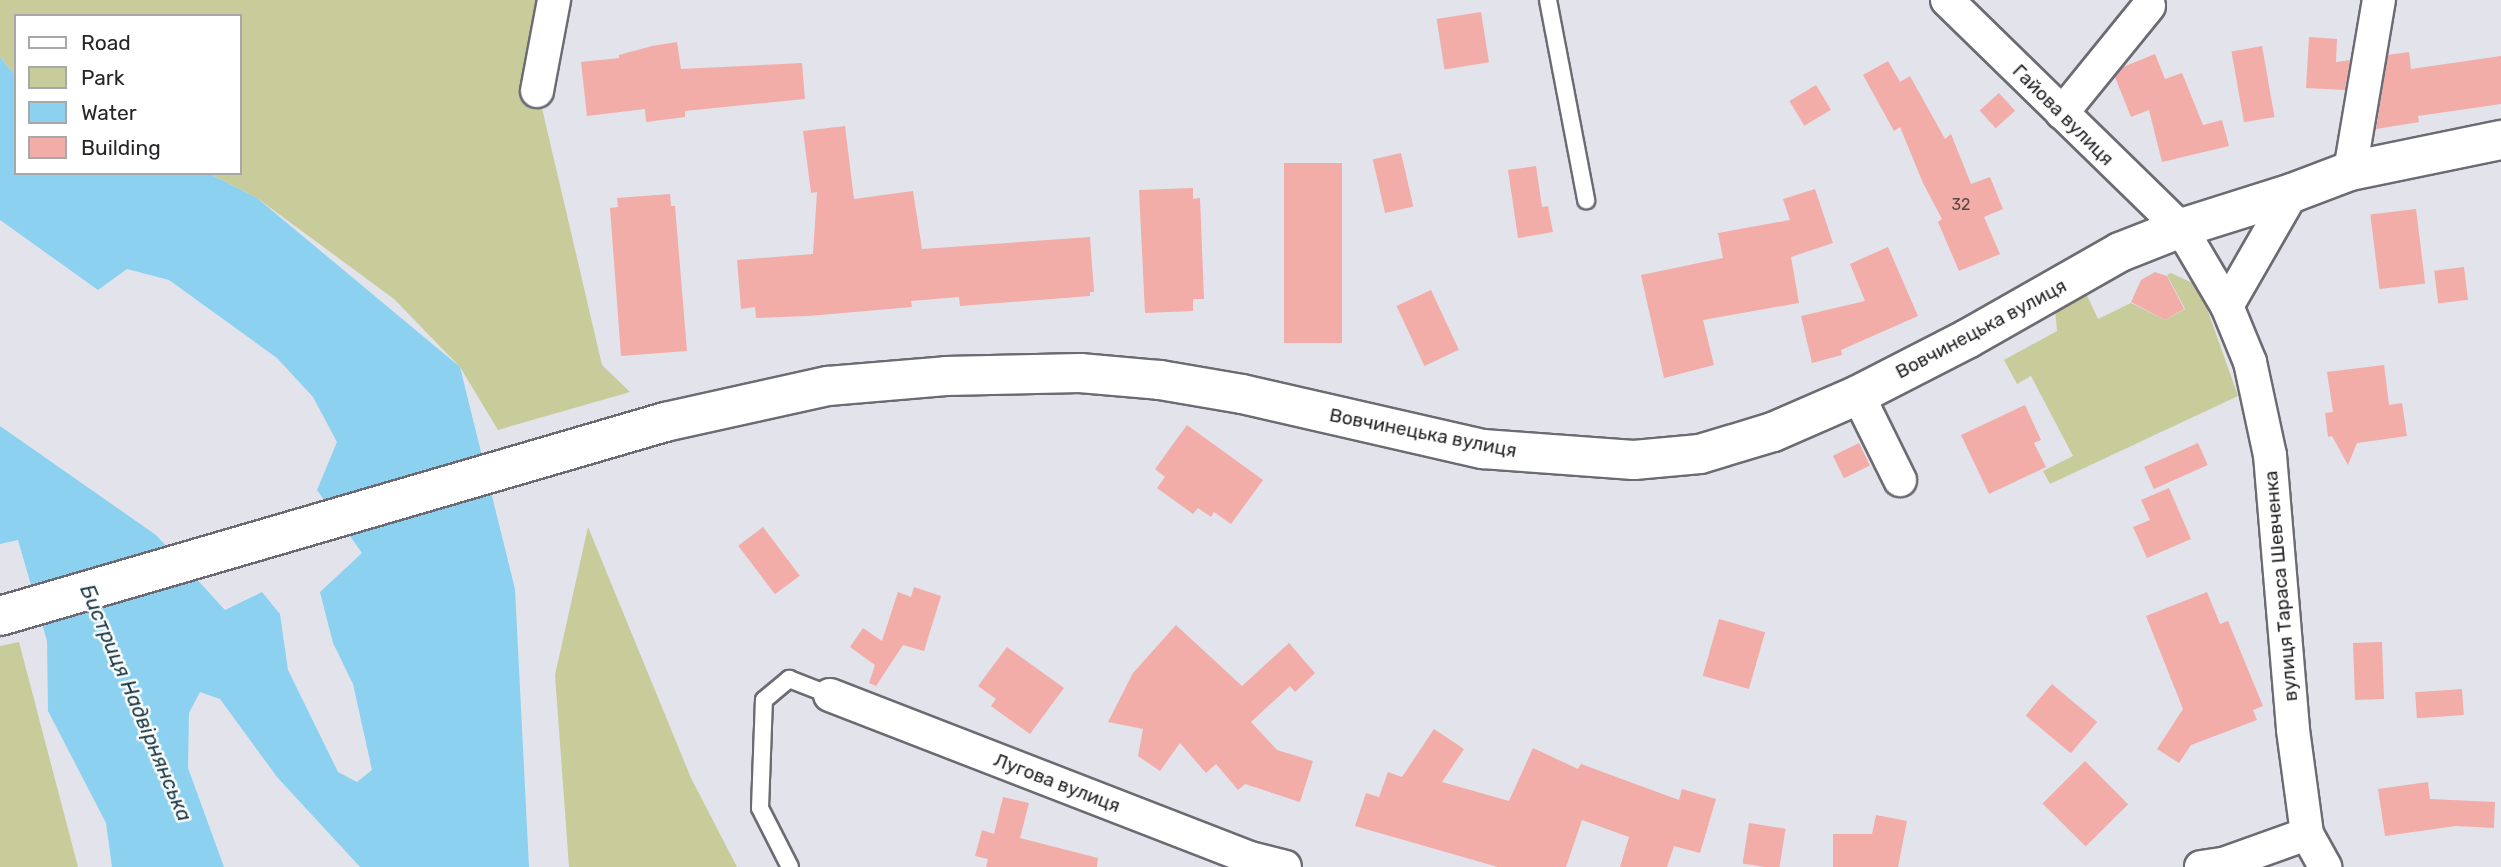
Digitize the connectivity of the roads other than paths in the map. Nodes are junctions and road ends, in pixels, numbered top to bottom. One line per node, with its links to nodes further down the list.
1 (554, 0): 6 (street)
2 (1548, 0): 11 (lane)
3 (1947, 0): 7 (street, Гайова вулиця)
4 (2379, 0): 9 (street)
5 (2149, 6): 7 (street)
6 (537, 91)
7 (2062, 113): 12 (street, Гайова вулиця)
8 (2501, 140): 9 (street, Вовчинецька вулиця)
9 (2350, 171): 10 (street, Вовчинецька вулиця)
10 (2292, 193): 12 (street, Вовчинецька вулиця); 13 (street)
11 (1586, 200)
12 (2181, 228): 13 (street, вулиця Тараса Шевченка); 14 (street, Вовчинецька вулиця)
13 (2227, 306): 18 (street, вулиця Тараса Шевченка)
14 (1858, 395): 15 (street); 16 (street, Вовчинецька вулиця)
15 (1900, 480)
16 (0, 617)
17 (830, 695): 19 (lane); 20 (street, Лугова вулиця)
18 (2307, 834): 21 (street); 22 (street, вулиця Тараса Шевченка)
19 (790, 867)
20 (1285, 867)
21 (2201, 867)
22 (2325, 867)

